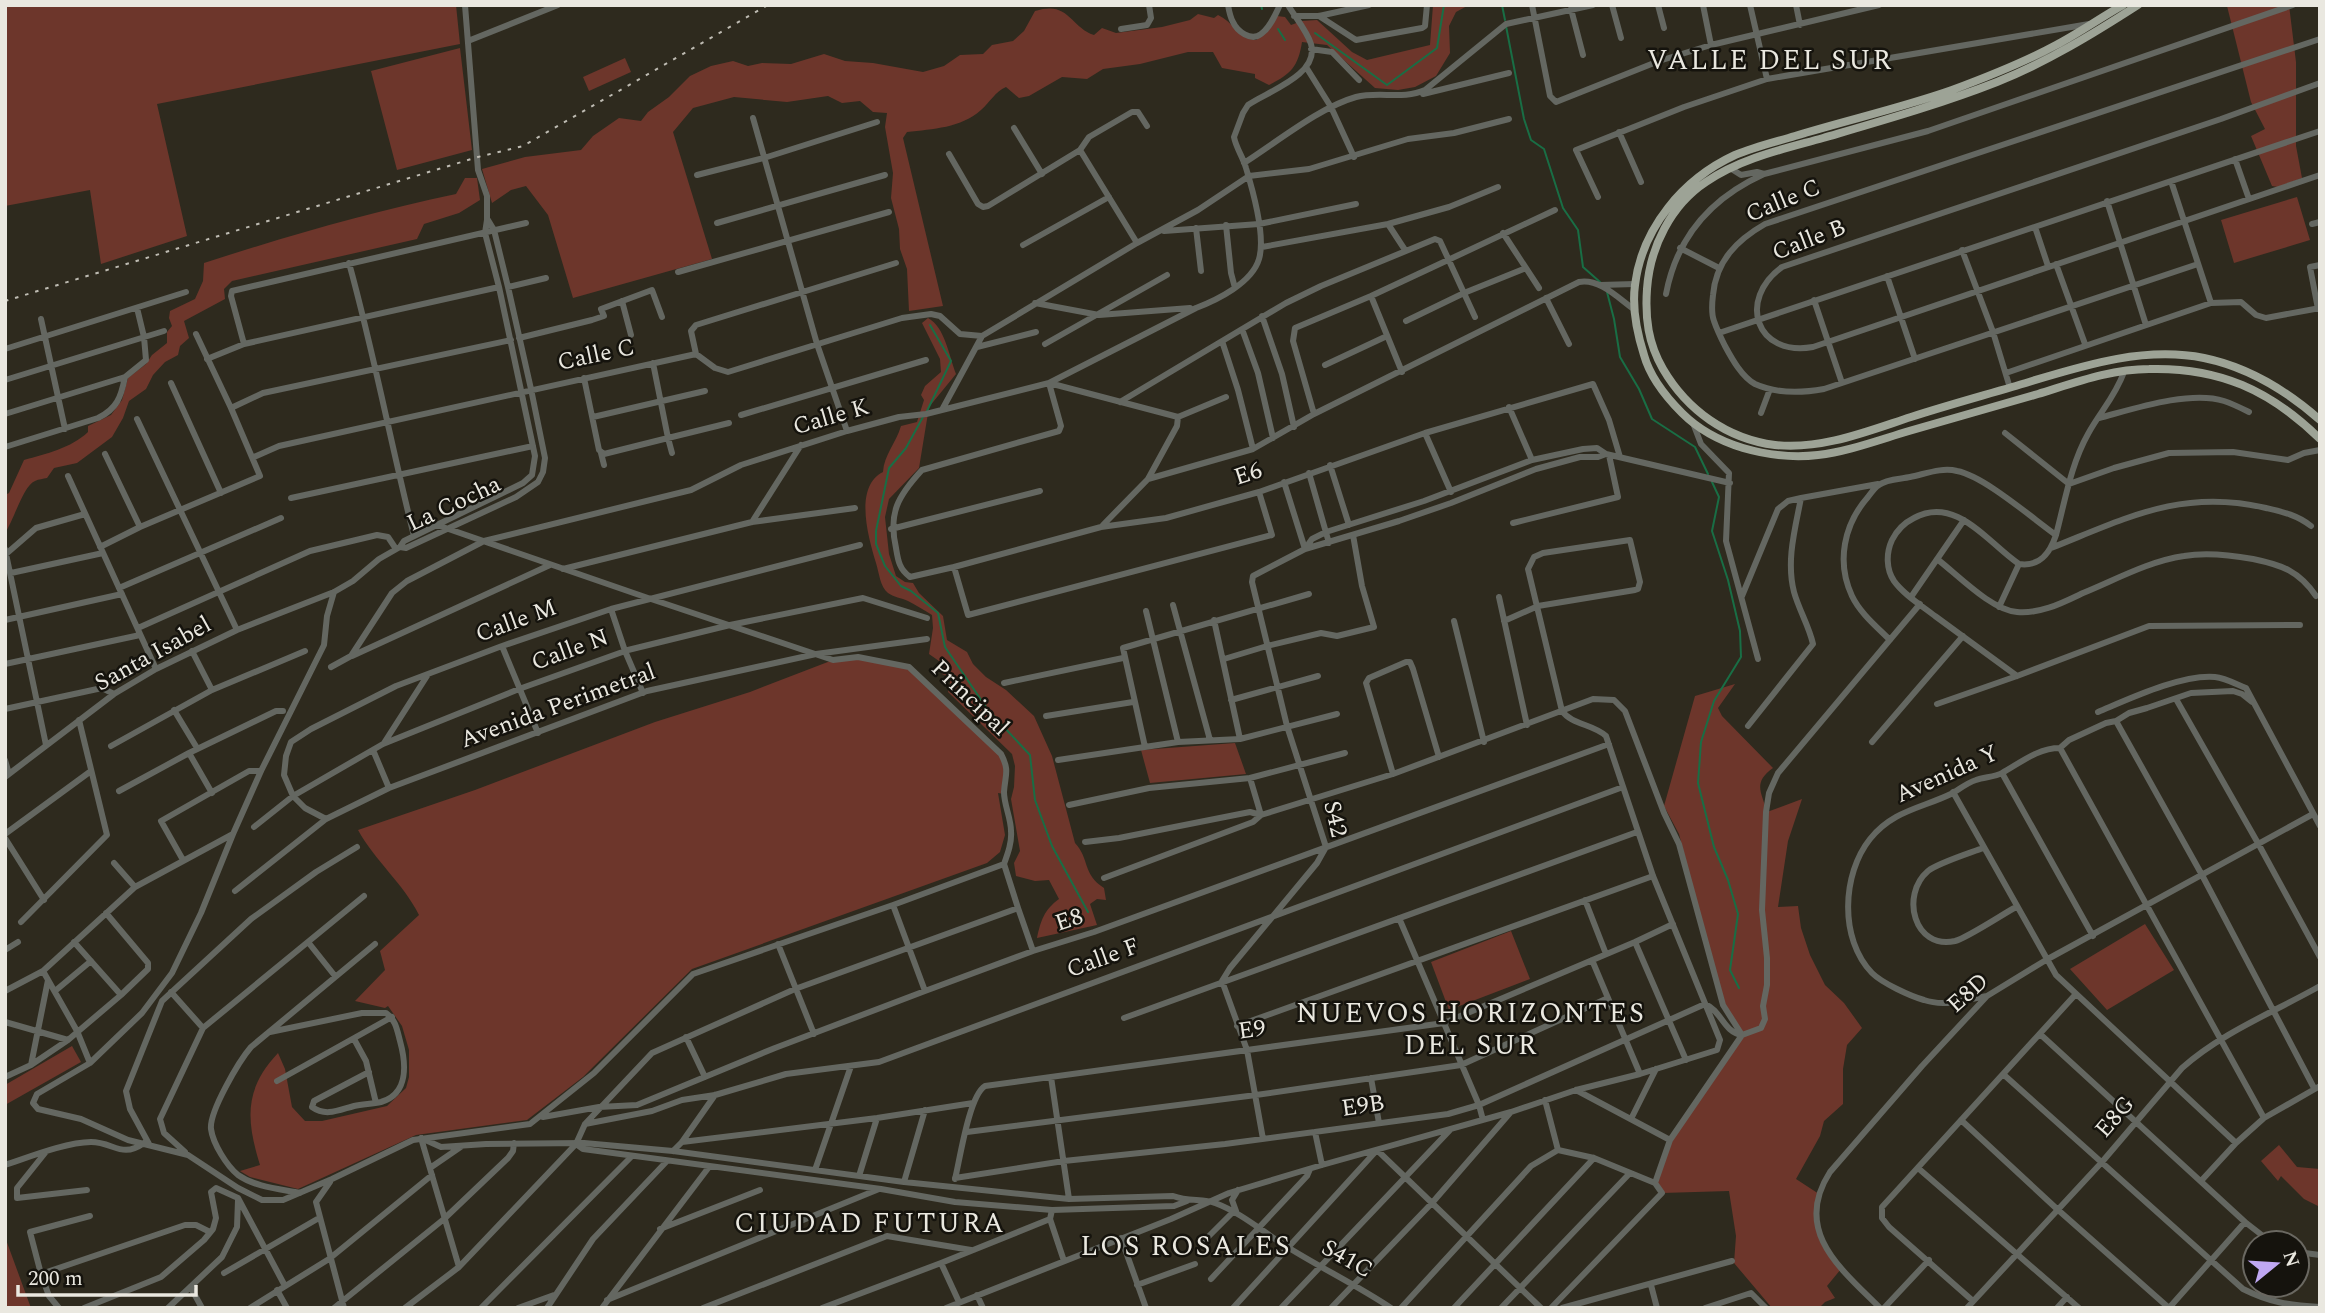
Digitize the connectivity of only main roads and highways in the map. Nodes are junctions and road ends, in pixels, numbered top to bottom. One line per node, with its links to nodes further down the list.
1 (2123, 5): 4 (main road)
2 (2138, 5): 3 (main road)
3 (2320, 421)
4 (2320, 439)

